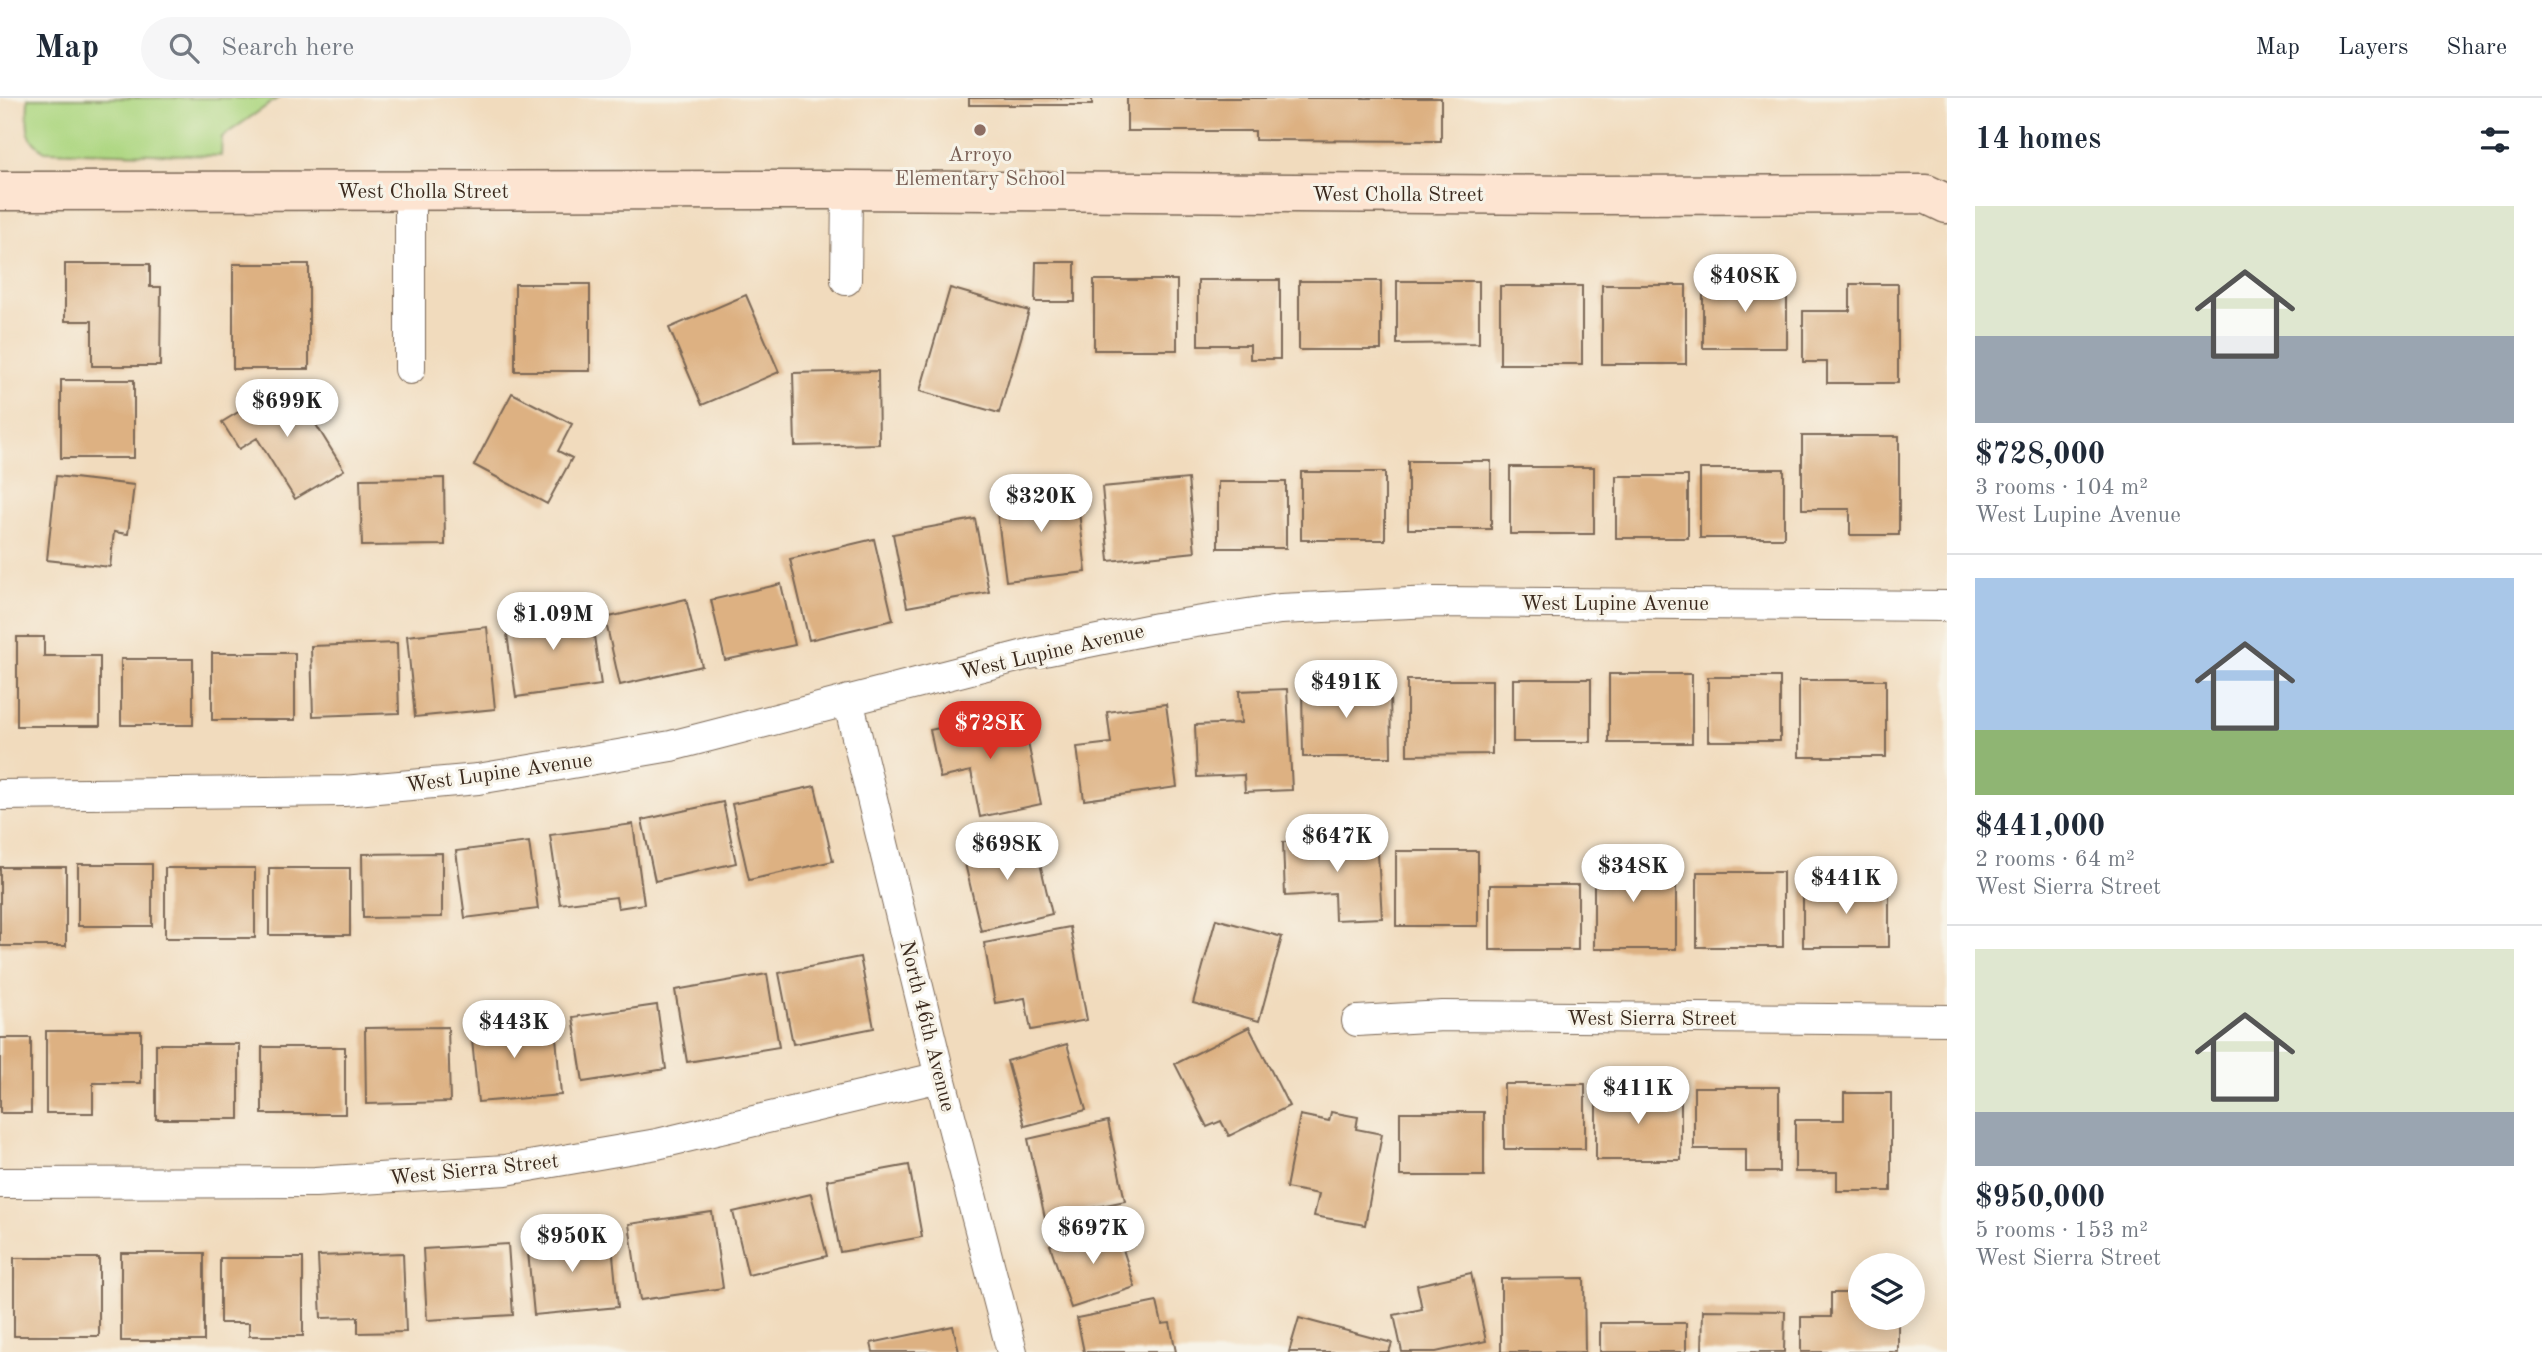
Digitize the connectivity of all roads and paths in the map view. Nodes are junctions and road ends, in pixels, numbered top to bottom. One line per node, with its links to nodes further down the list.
1 (847, 190): 3 (street, West Cholla Street); 4 (street, West Cholla Street); 5 (street)
2 (0, 191): 3 (street, West Cholla Street)
3 (410, 191): 6 (street)
4 (1947, 204)
5 (846, 280)
6 (410, 369)
7 (1947, 606): 8 (street, West Lupine Avenue)
8 (848, 700): 9 (street, West Lupine Avenue); 12 (street, North 46th Avenue)
9 (0, 795)
10 (1947, 1020): 11 (street, West Sierra Street)
11 (1357, 1021)
12 (940, 1077): 13 (street, West Sierra Street); 14 (street, North 46th Avenue)
13 (0, 1183)
14 (1012, 1352)

